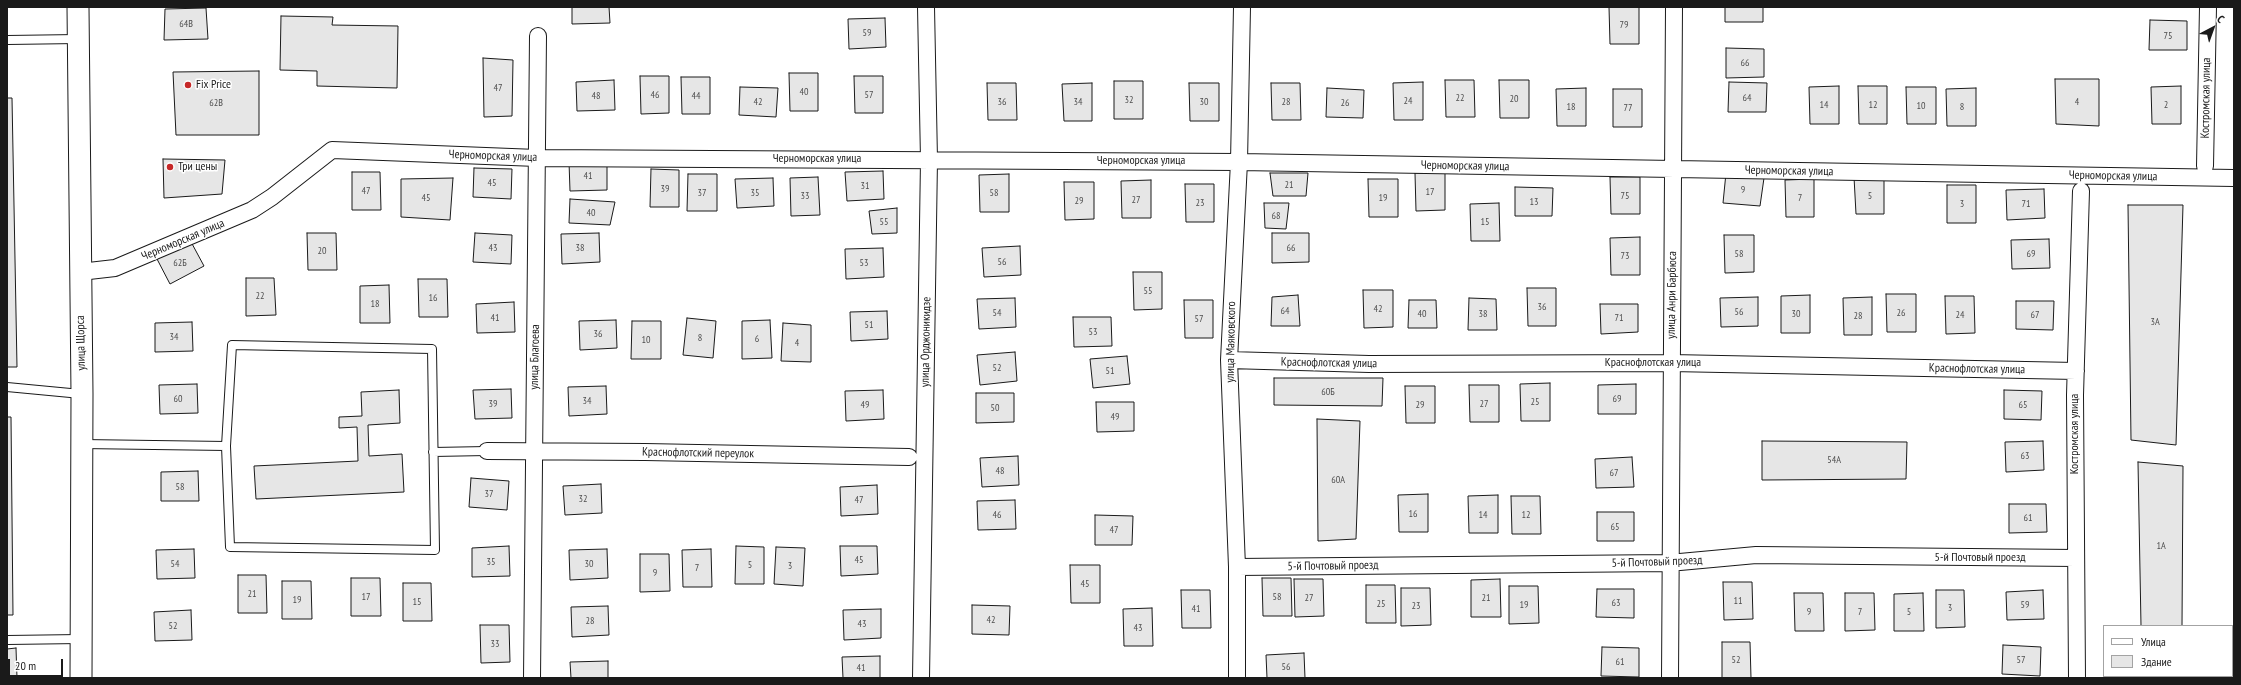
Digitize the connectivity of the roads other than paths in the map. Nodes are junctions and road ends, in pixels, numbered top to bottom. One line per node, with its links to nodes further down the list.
1 (78, 7): 7 (street, улица Щорса)
2 (926, 7): 10 (street, улица Орджоникидзе)
3 (1242, 7): 11 (street, улица Маяковского)
4 (1674, 7): 13 (street, улица Анри Барбюса)
5 (2208, 7): 12 (street, Костромская улица)
6 (538, 36): 9 (street, улица Благоева)
7 (78, 39): 8 (lane); 16 (street, улица Щорса)
8 (7, 40)
9 (537, 158): 10 (street, Черноморская улица); 16 (street, Черноморская улица); 25 (street, улица Благоева)
10 (929, 160): 11 (street, Черноморская улица); 35 (street, улица Орджоникидзе)
11 (1239, 162): 13 (street, Черноморская улица); 17 (street, улица Маяковского)
12 (2205, 166)
13 (1673, 169): 14 (street, Черноморская улица); 18 (street, улица Анри Барбюса)
14 (2234, 178)
15 (2081, 191): 19 (street, Костромская улица)
16 (80, 272): 21 (street, улица Щорса)
17 (1229, 360): 18 (street, Краснофлотская улица); 30 (street, улица Маяковского)
18 (1671, 363): 19 (street, Краснофлотская улица); 29 (street, улица Анри Барбюса)
19 (2076, 371): 28 (street, Костромская улица)
20 (7, 387): 21 (lane)
21 (82, 394): 22 (street, улица Щорса)
22 (81, 444): 23 (lane); 31 (street, улица Щорса)
23 (226, 446): 26 (lane); 26 (lane)
24 (487, 451): 25 (street, Краснофлотский переулок); 26 (lane)
25 (534, 451): 27 (street, Краснофлотский переулок); 34 (street, улица Благоева)
26 (433, 452)
27 (909, 458)
28 (2076, 558): 29 (street, 5-й Почтовый проезд); 38 (street, Костромская улица)
29 (1669, 563): 30 (street, 5-й Почтовый проезд); 37 (street, улица Анри Барбюса)
30 (1237, 567): 36 (street, улица Маяковского)
31 (80, 639): 32 (lane); 33 (street, улица Щорса)
32 (7, 640)
33 (81, 678)
34 (532, 678)
35 (921, 678)
36 (1237, 678)
37 (1670, 678)
38 (2077, 678)

